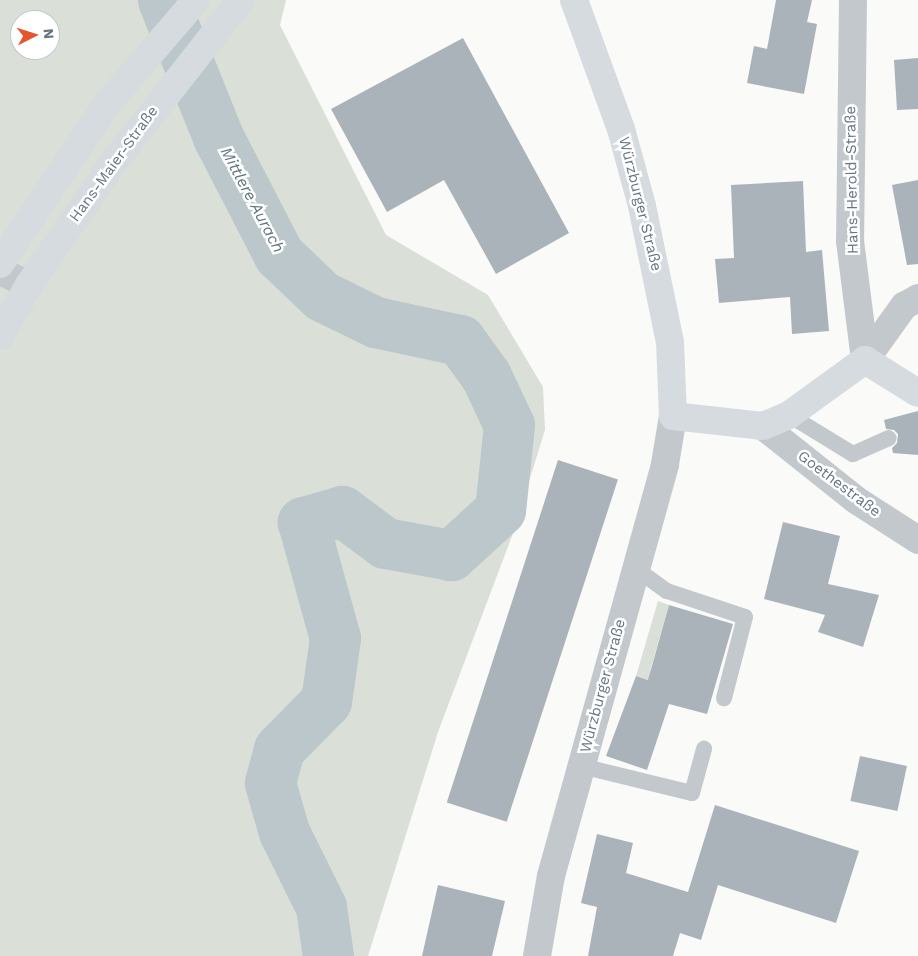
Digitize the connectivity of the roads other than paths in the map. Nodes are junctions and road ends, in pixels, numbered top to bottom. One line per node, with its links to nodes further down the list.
1 (196, 0): 5 (street)
2 (242, 0): 7 (street, Hans-Maier-Straße)
3 (574, 0): 13 (street, Würzburger Straße)
4 (853, 0): 10 (street, Hans-Herold-Straße)
5 (0, 264)
6 (0, 271): 7 (street)
7 (28, 284): 9 (street, Hans-Maier-Straße)
8 (918, 298): 10 (street)
9 (0, 336)
10 (865, 360): 11 (street); 12 (street)
11 (918, 393)
12 (788, 415): 14 (street); 15 (lane)
13 (673, 416): 14 (street); 17 (street, Würzburger Straße)
14 (763, 426): 16 (street, Goethestraße)
15 (889, 438)
16 (918, 540)
17 (635, 568): 18 (lane); 20 (street, Würzburger Straße)
18 (724, 698)
19 (704, 748): 20 (lane)
20 (581, 766): 21 (street, Würzburger Straße)
21 (537, 956)

